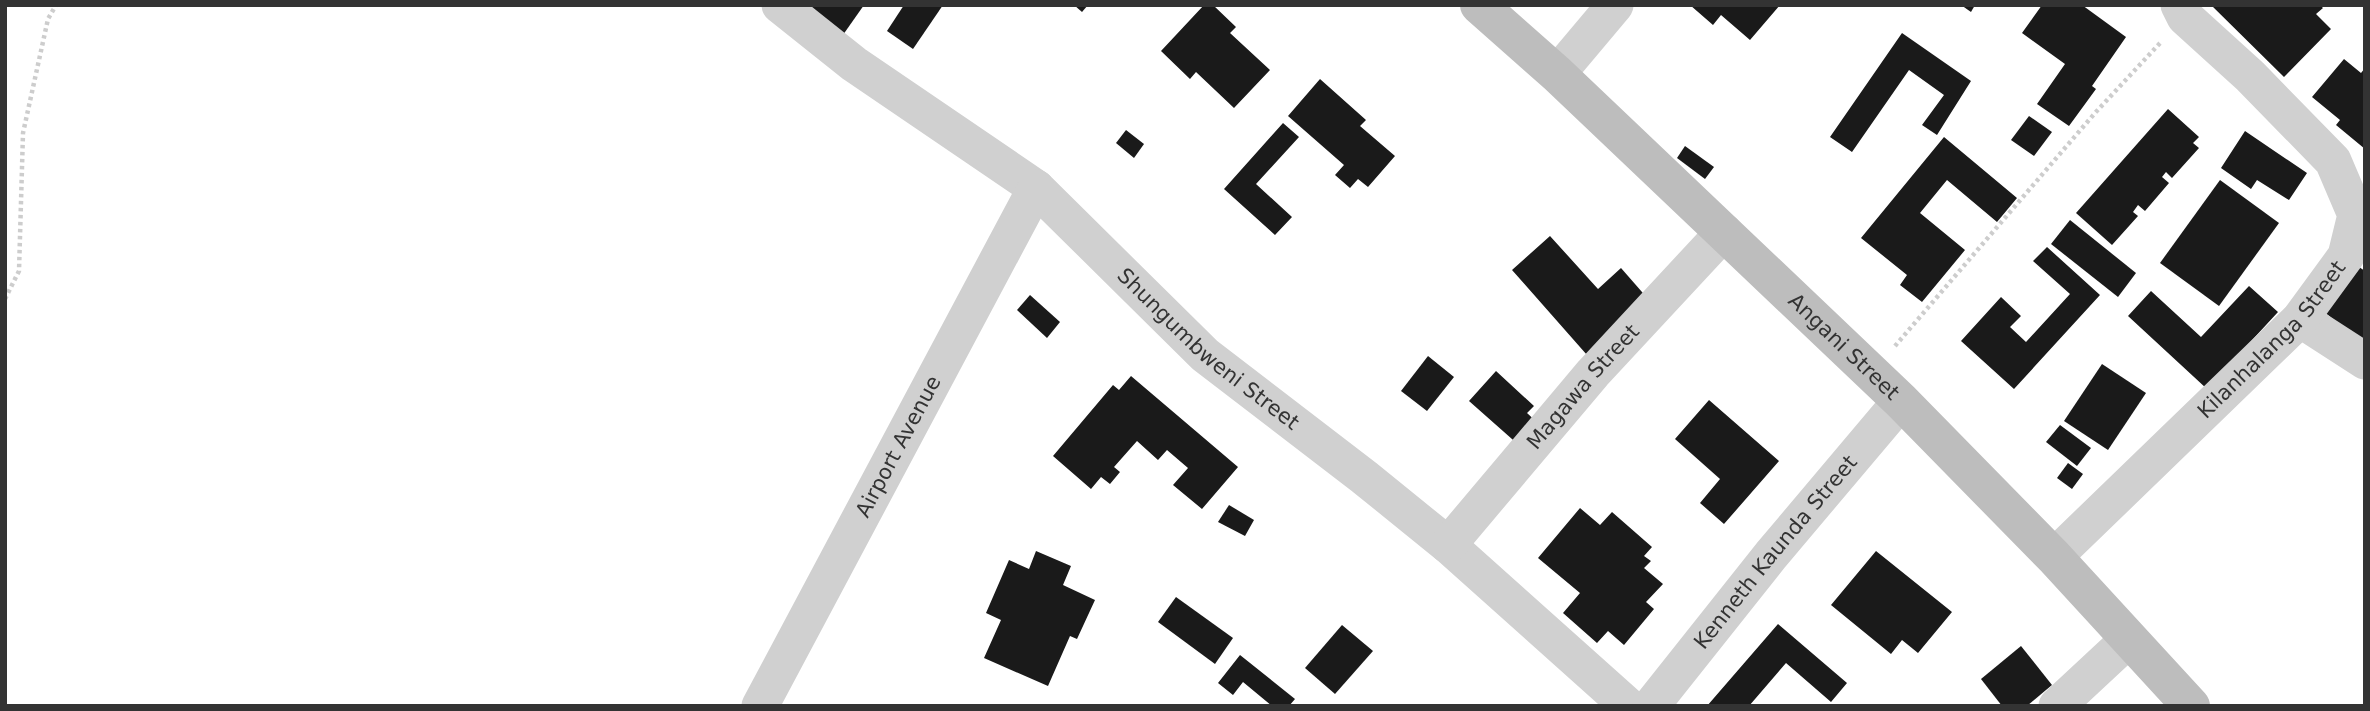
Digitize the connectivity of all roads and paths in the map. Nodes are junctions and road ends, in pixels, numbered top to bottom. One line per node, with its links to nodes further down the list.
1 (56, 5): 9 (path)
2 (780, 5): 7 (street, Shungumbweni Street)
3 (1479, 5): 6 (street, Angani Street)
4 (1615, 5): 6 (street)
5 (2182, 11): 10 (street, Kilanhalanga Street); 12 (path)
6 (1557, 74): 8 (street, Angani Street)
7 (1036, 188): 14 (street, Shungumbweni Street); 17 (street, Airport Avenue)
8 (1724, 232): 12 (street, Angani Street); 14 (street, Magawa Street)
9 (5, 299)
10 (2300, 319): 11 (street); 15 (street, Kilanhalanga Street)
11 (2365, 361)
12 (1872, 374): 13 (street, Angani Street)
13 (1900, 401): 15 (street, Angani Street); 19 (street, Kenneth Kaunda Street)
14 (1448, 545): 18 (street, Shungumbweni Street)
15 (2054, 557): 16 (street, Angani Street)
16 (2129, 639): 20 (street); 21 (street, Angani Street)
17 (760, 706)
18 (1628, 706)
19 (1651, 706)
20 (2057, 706)
21 (2191, 706)

